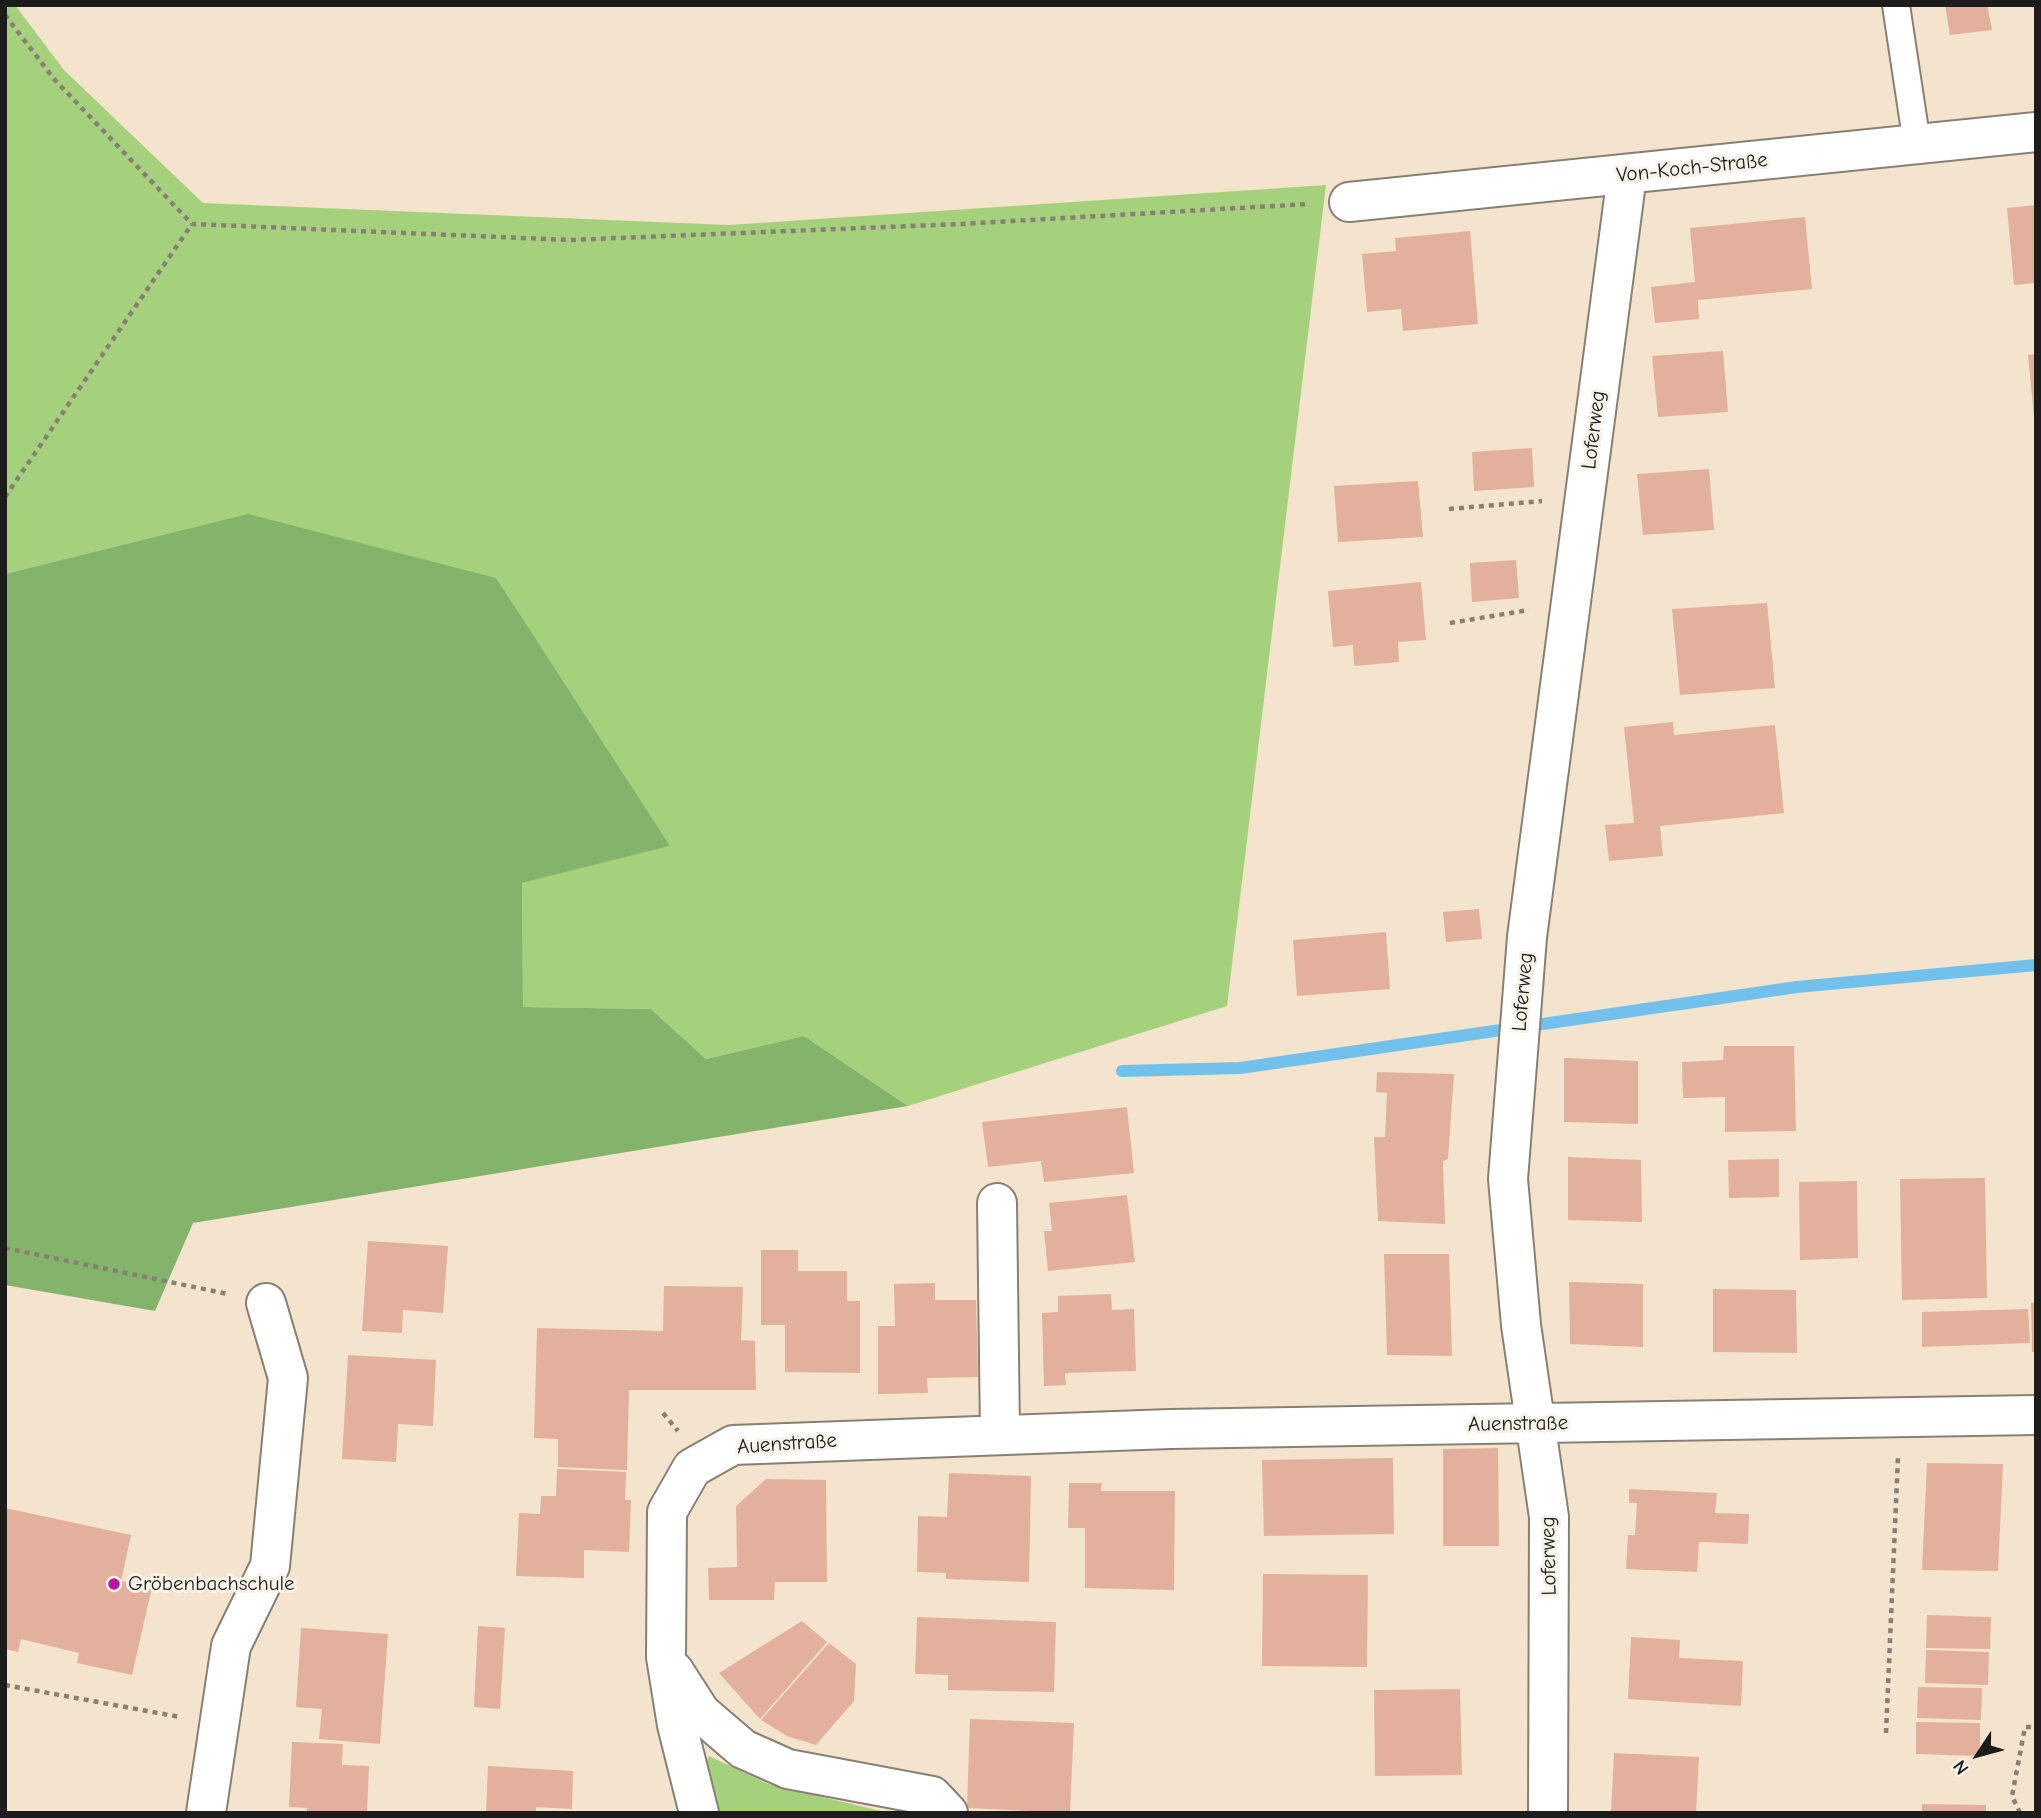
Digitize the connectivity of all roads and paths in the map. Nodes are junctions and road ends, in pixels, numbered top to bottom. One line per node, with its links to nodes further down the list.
1 (1896, 5): 4 (lane)
2 (5, 15): 7 (path)
3 (2036, 132): 4 (street, Von-Koch-Straße)
4 (1917, 144): 5 (street, Von-Koch-Straße)
5 (1627, 175): 6 (street, Von-Koch-Straße); 9 (street, Loferweg)
6 (1349, 202): 7 (path)
7 (192, 224): 8 (path)
8 (5, 496)
9 (1585, 497): 10 (path); 11 (street, Loferweg)
10 (1449, 509)
11 (1571, 603): 12 (path); 18 (street, Loferweg)
12 (1450, 623)
13 (997, 1203): 19 (street)
14 (5, 1248): 15 (path)
15 (266, 1303): 22 (street)
16 (2036, 1415): 17 (street, Auenstraße)
17 (1899, 1417): 18 (street, Auenstraße); 24 (path)
18 (1535, 1423): 19 (street, Auenstraße); 28 (street, Loferweg)
19 (1000, 1434): 20 (street, Auenstraße)
20 (666, 1657): 26 (street, Auenstraße); 27 (street)
21 (5, 1685): 22 (path)
22 (220, 1724): 25 (street)
23 (2036, 1727): 29 (path)
24 (1886, 1733)
25 (206, 1813)
26 (699, 1813)
27 (947, 1813)
28 (1548, 1813)
29 (2020, 1813)

